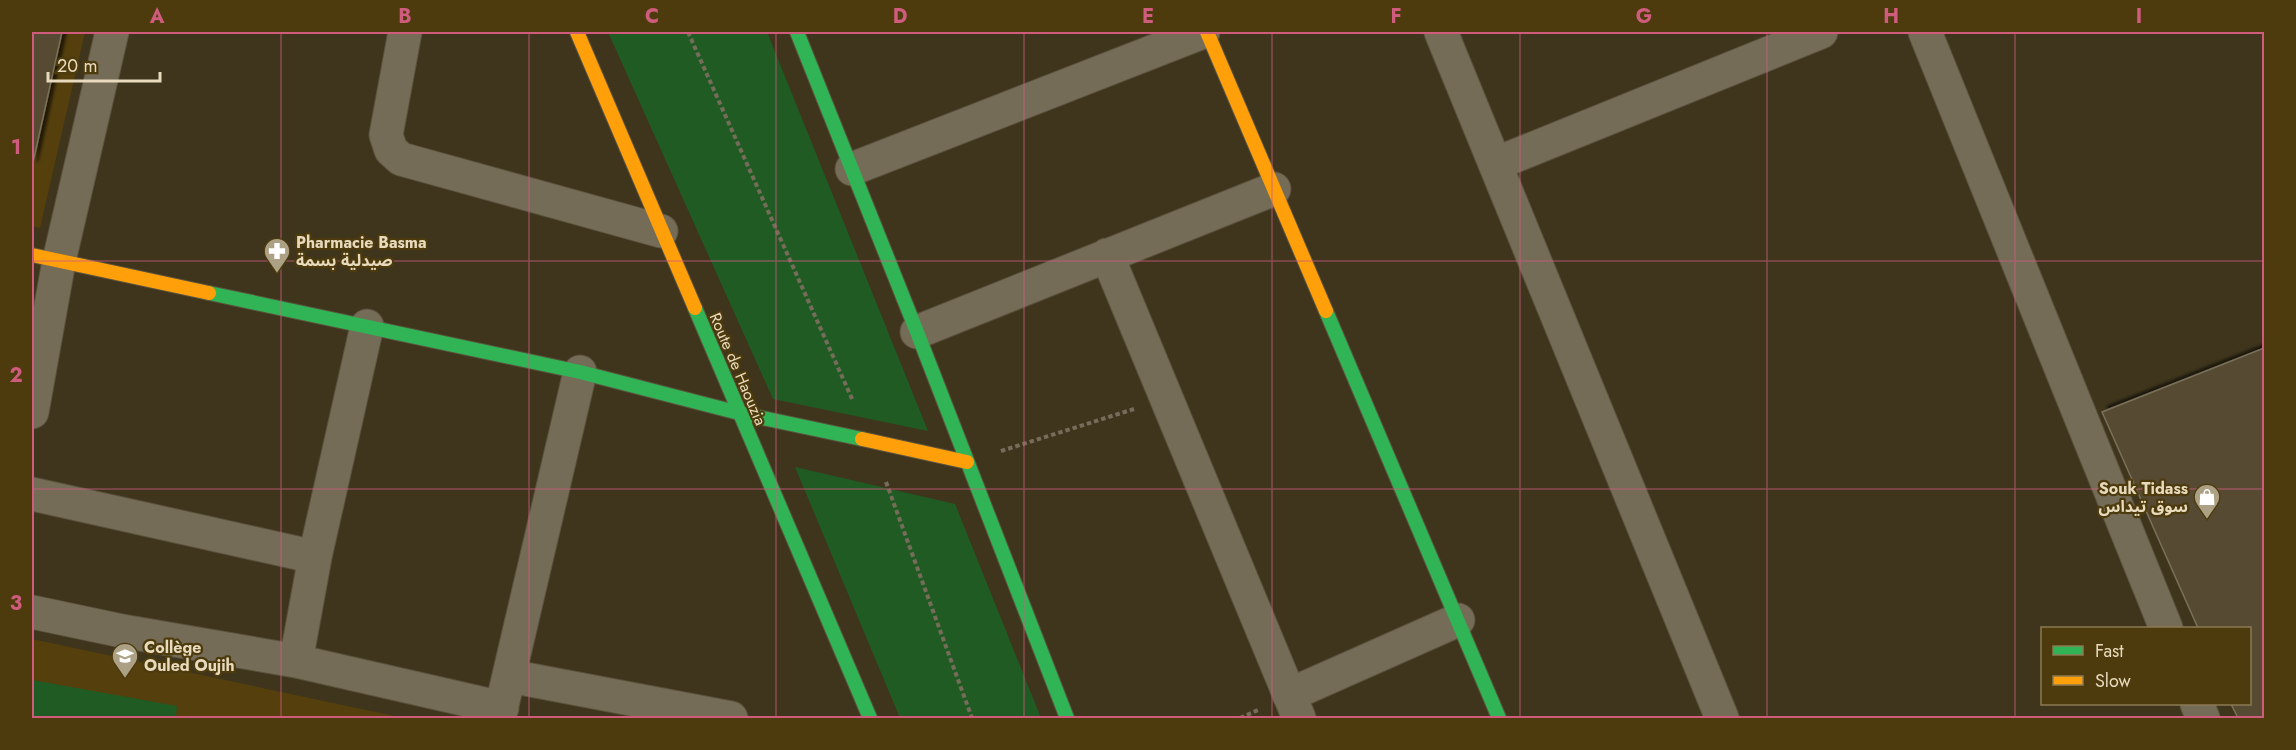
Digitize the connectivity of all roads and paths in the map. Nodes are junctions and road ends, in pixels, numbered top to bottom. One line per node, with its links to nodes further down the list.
1 (112, 32): 15 (street)
2 (405, 32): 13 (street)
3 (577, 32): 13 (street, Route de Haouzia)
4 (688, 32): 22 (path)
5 (797, 32): 11 (street)
6 (1205, 32): 11 (street); 12 (street)
7 (1441, 32): 10 (street)
8 (1821, 32): 10 (street)
9 (1925, 32): 28 (street)
10 (1495, 164): 38 (street)
11 (852, 169): 17 (street)
12 (1274, 189): 14 (street); 27 (street)
13 (662, 231): 21 (street, Route de Haouzia)
14 (1107, 255): 17 (street); 19 (street)
15 (45, 258): 16 (street); 20 (street)
16 (367, 326): 18 (street); 25 (street)
17 (917, 332): 23 (street)
18 (580, 372): 21 (street); 30 (street)
19 (1167, 399): 23 (path); 31 (street)
20 (32, 412)
21 (739, 413): 22 (street); 34 (street, Route de Haouzia)
22 (871, 441): 23 (street); 35 (path)
23 (967, 462): 36 (street)
24 (32, 494): 25 (street)
25 (315, 557): 29 (street)
26 (32, 612): 29 (street)
27 (1458, 620): 31 (street); 37 (street)
28 (2166, 627)
29 (296, 661): 32 (street)
30 (509, 675): 32 (street); 33 (street)
31 (1294, 707)
32 (500, 713)
33 (731, 718)
34 (870, 718)
35 (972, 718)
36 (1067, 718)
37 (1499, 718)
38 (1722, 718)

